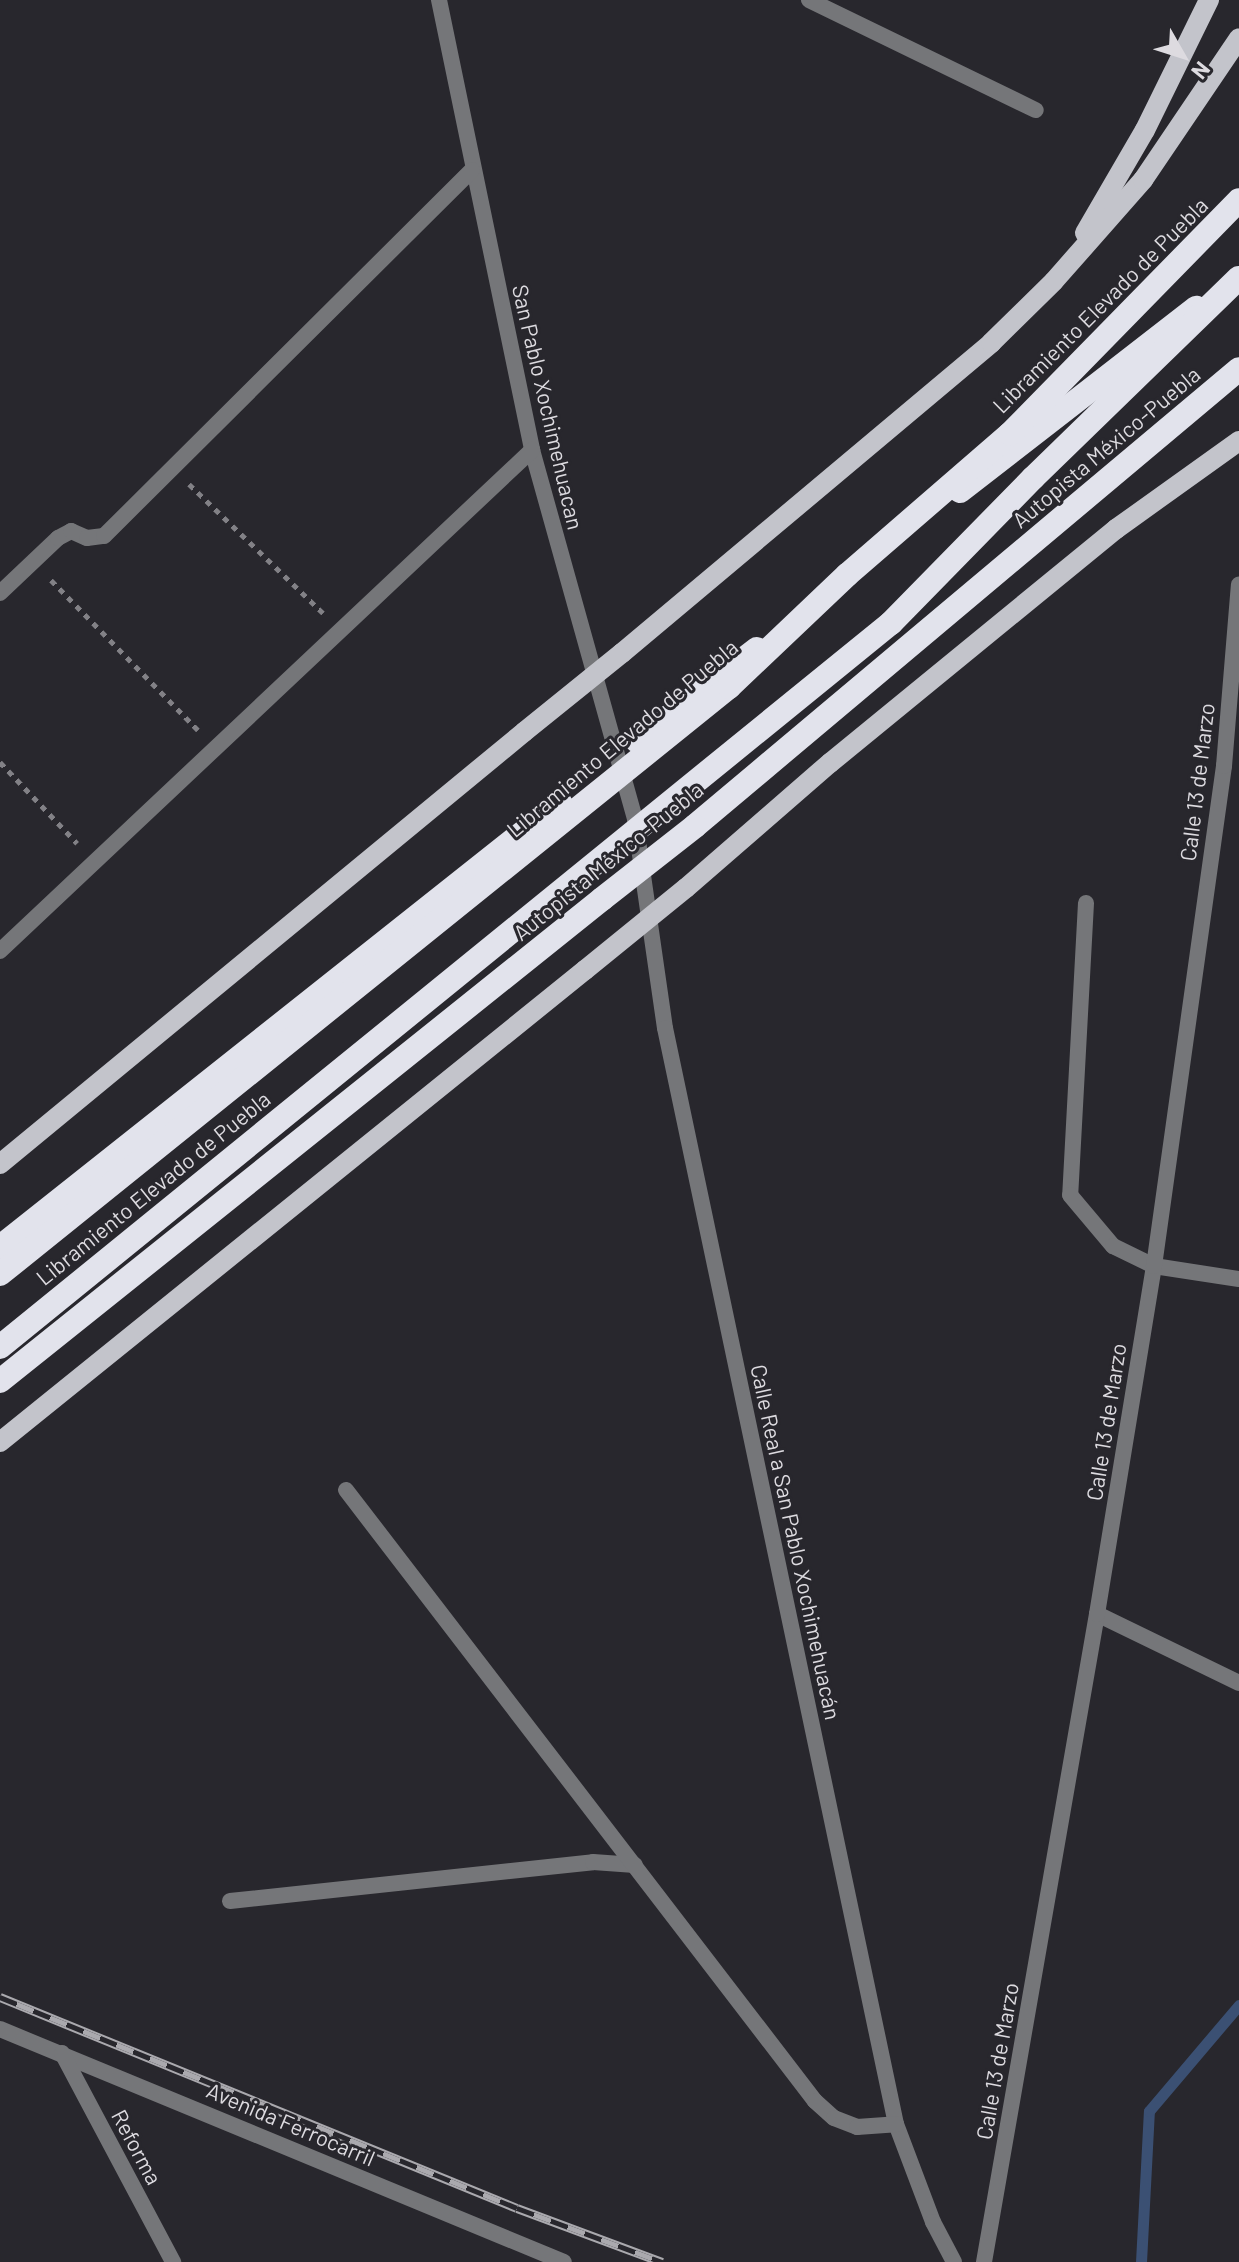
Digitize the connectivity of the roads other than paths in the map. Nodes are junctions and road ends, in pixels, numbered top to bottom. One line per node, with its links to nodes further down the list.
1 (439, 0): 6 (street, San Pablo Xochimehuacan)
2 (809, 0): 5 (street)
3 (1209, 0): 9 (main road)
4 (1239, 38): 9 (main road)
5 (1036, 110)
6 (472, 170): 12 (street, San Pablo Xochimehuacan); 14 (street)
7 (1239, 200): 22 (highway, Libramiento Elevado de Puebla, bridge)
8 (1239, 276): 20 (highway); 24 (highway, Libramiento Elevado de Puebla, bridge)
9 (1054, 281): 19 (main road, bridge)
10 (1239, 369): 25 (highway, Autopista México-Puebla, bridge)
11 (1239, 441): 26 (main road, bridge)
12 (532, 450): 16 (street, San Pablo Xochimehuacan); 18 (street)
13 (1239, 585): 15 (street, Calle 13 de Marzo)
14 (0, 593)
15 (1232, 766): 21 (street, Calle 13 de Marzo)
16 (635, 820): 34 (street, Calle Real a San Pablo Xochimehuacán)
17 (1086, 903): 21 (street)
18 (0, 951)
19 (0, 1164)
20 (0, 1247)
21 (1154, 1266): 23 (street); 28 (street, Calle 13 de Marzo)
22 (0, 1274)
23 (1239, 1279)
24 (0, 1347)
25 (0, 1381)
26 (0, 1442)
27 (346, 1490): 30 (street)
28 (1097, 1614): 29 (street); 39 (street, Calle 13 de Marzo)
29 (1239, 1683)
30 (635, 1865): 31 (street); 34 (street)
31 (230, 1901)
32 (0, 2029): 33 (street, Avenida Ferrocarril)
33 (62, 2053): 35 (street, Avenida Ferrocarril); 36 (street, Reforma)
34 (896, 2124): 38 (street, Calle Real a San Pablo Xochimehuacán)
35 (535, 2255): 37 (street, Avenida Ferrocarril)
36 (173, 2262)
37 (564, 2262)
38 (954, 2262)
39 (984, 2262)

